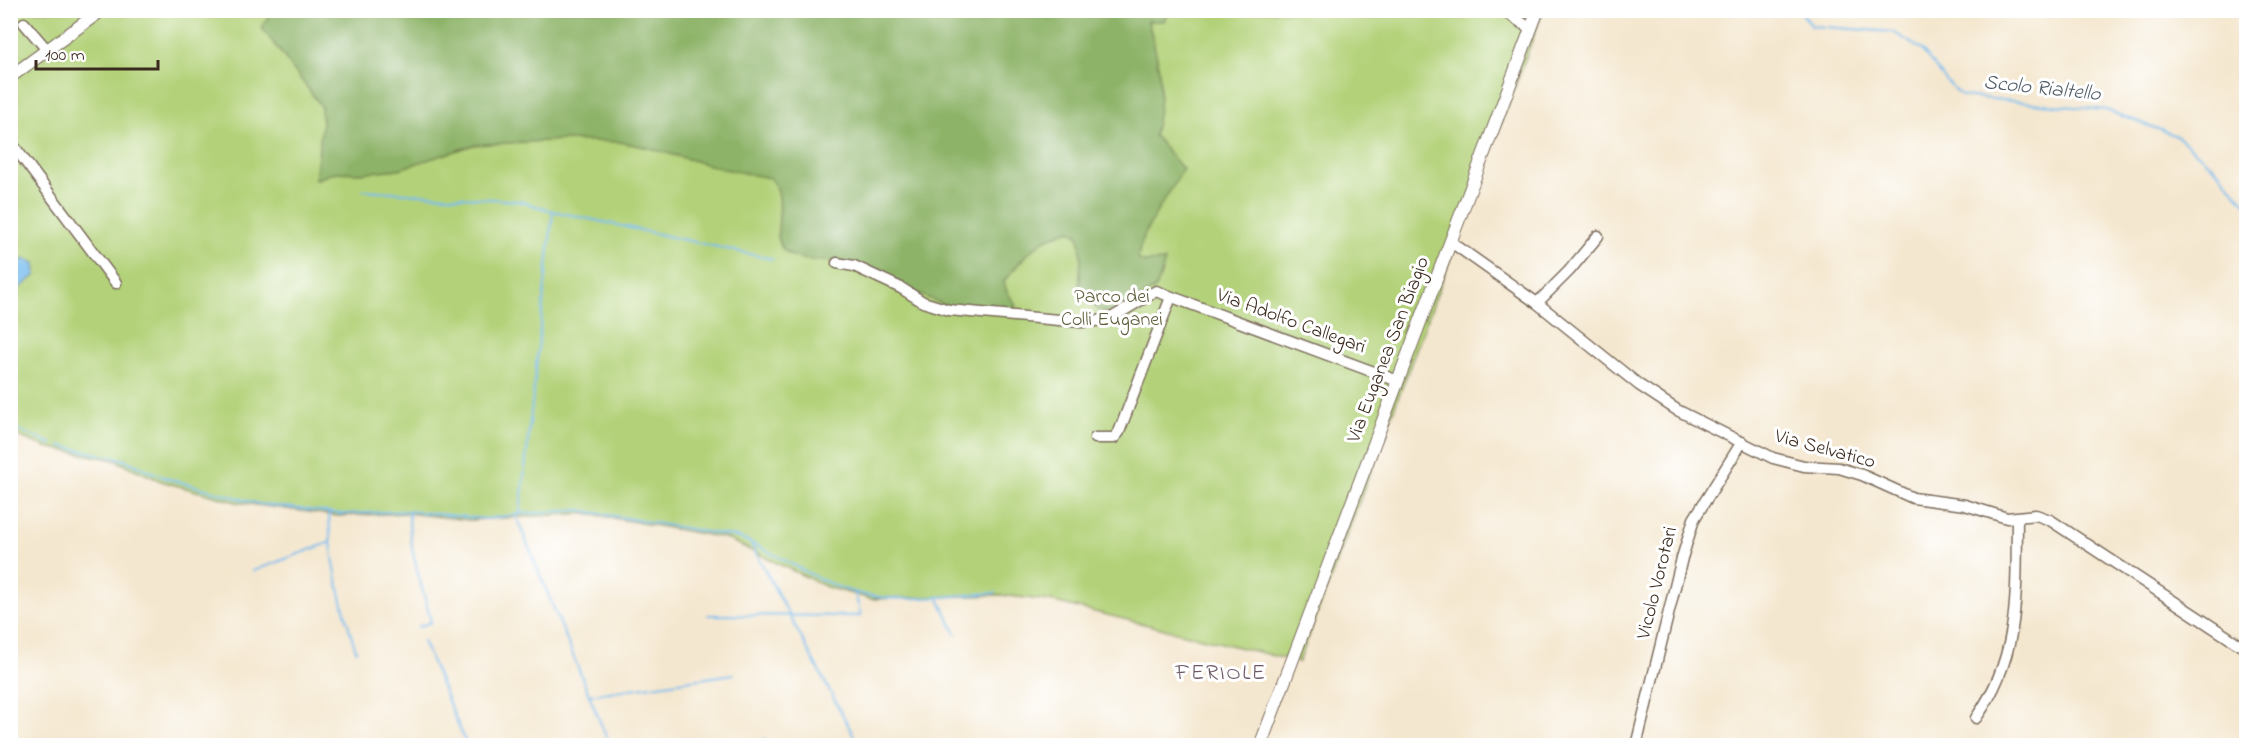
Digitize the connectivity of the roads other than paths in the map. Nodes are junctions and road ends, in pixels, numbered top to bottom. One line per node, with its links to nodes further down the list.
1 (102, 10): 6 (main road)
2 (1503, 10): 5 (street)
3 (1538, 10): 5 (main road, Via Euganea San Biagio)
4 (24, 24): 6 (street)
5 (1531, 29): 10 (main road, Via Euganea San Biagio)
6 (48, 51): 7 (main road)
7 (10, 77)
8 (10, 141): 12 (street)
9 (1598, 236): 14 (street)
10 (1451, 242): 14 (street, Via Selvatico); 15 (main road, Via Euganea San Biagio)
11 (837, 263): 13 (street, Via Adolfo Callegari)
12 (116, 283)
13 (1171, 297): 15 (street, Via Adolfo Callegari); 16 (street)
14 (1537, 303): 17 (street, Via Selvatico)
15 (1398, 381): 21 (main road, Via Euganea San Biagio)
16 (1095, 438)
17 (1742, 442): 18 (street, Via Selvatico); 22 (street, Vicolo Vorotari)
18 (2017, 518): 19 (street, Via Selvatico); 20 (street)
19 (2247, 649)
20 (1976, 718)
21 (1260, 746)
22 (1636, 746)

